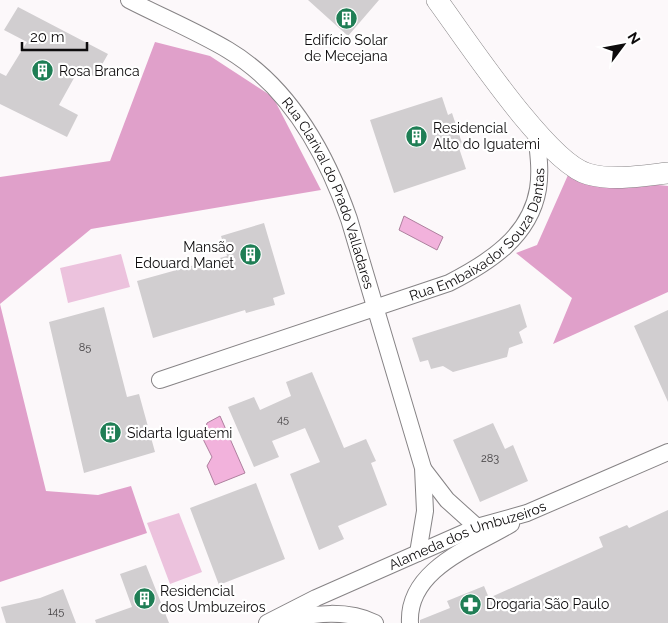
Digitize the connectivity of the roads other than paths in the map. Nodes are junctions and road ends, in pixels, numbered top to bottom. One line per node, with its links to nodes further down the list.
1 (129, 0): 5 (street, Rua Clarival do Prado Valladares)
2 (436, 0): 3 (street)
3 (536, 132): 4 (street); 5 (street, Rua Embaixador Souza Dantas)
4 (668, 173)
5 (376, 308): 6 (street, Rua Embaixador Souza Dantas); 8 (street, Rua Clarival do Prado Valladares)
6 (160, 380)
7 (668, 452): 9 (street, Alameda dos Umbuzeiros)
8 (423, 468): 10 (street, Rua Clarival do Prado Valladares); 11 (street, Rua Clarival do Prado Valladares)
9 (527, 513): 10 (street, Alameda dos Umbuzeiros); 14 (street)
10 (478, 527): 11 (street, Alameda dos Umbuzeiros)
11 (418, 553): 12 (street, Alameda dos Umbuzeiros)
12 (269, 622): 13 (street)
13 (375, 623)
14 (410, 623)

